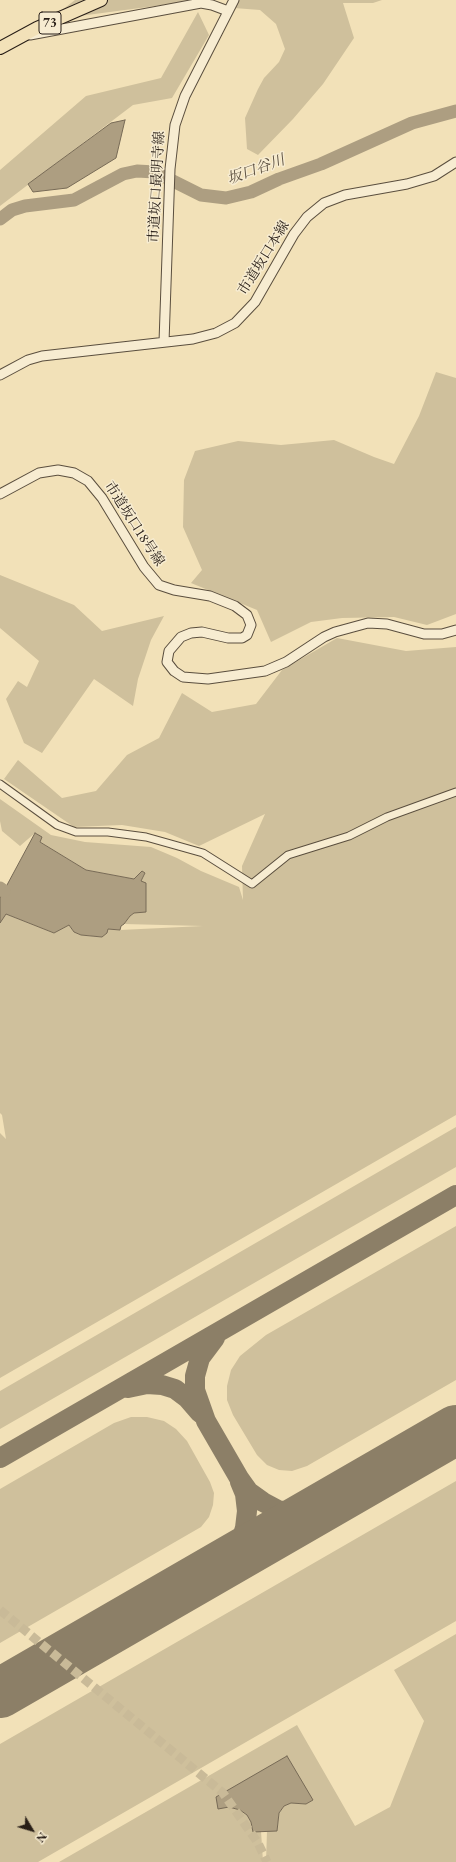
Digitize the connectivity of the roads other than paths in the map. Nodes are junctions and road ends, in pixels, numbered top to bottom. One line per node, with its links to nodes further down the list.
1 (102, 0): 4 (main road, 73)
2 (234, 0): 3 (street, 市道坂口最明寺線)
3 (228, 11): 4 (street); 7 (street, 市道坂口最明寺線)
4 (22, 36): 5 (main road, 73)
5 (0, 48)
6 (456, 162): 7 (street, 市道坂口本線)
7 (164, 342): 8 (street, 市道坂口本線)
8 (0, 375)
9 (0, 494): 10 (street, 市道坂口18号線)
10 (456, 630)
11 (0, 784): 12 (street)
12 (456, 792)

